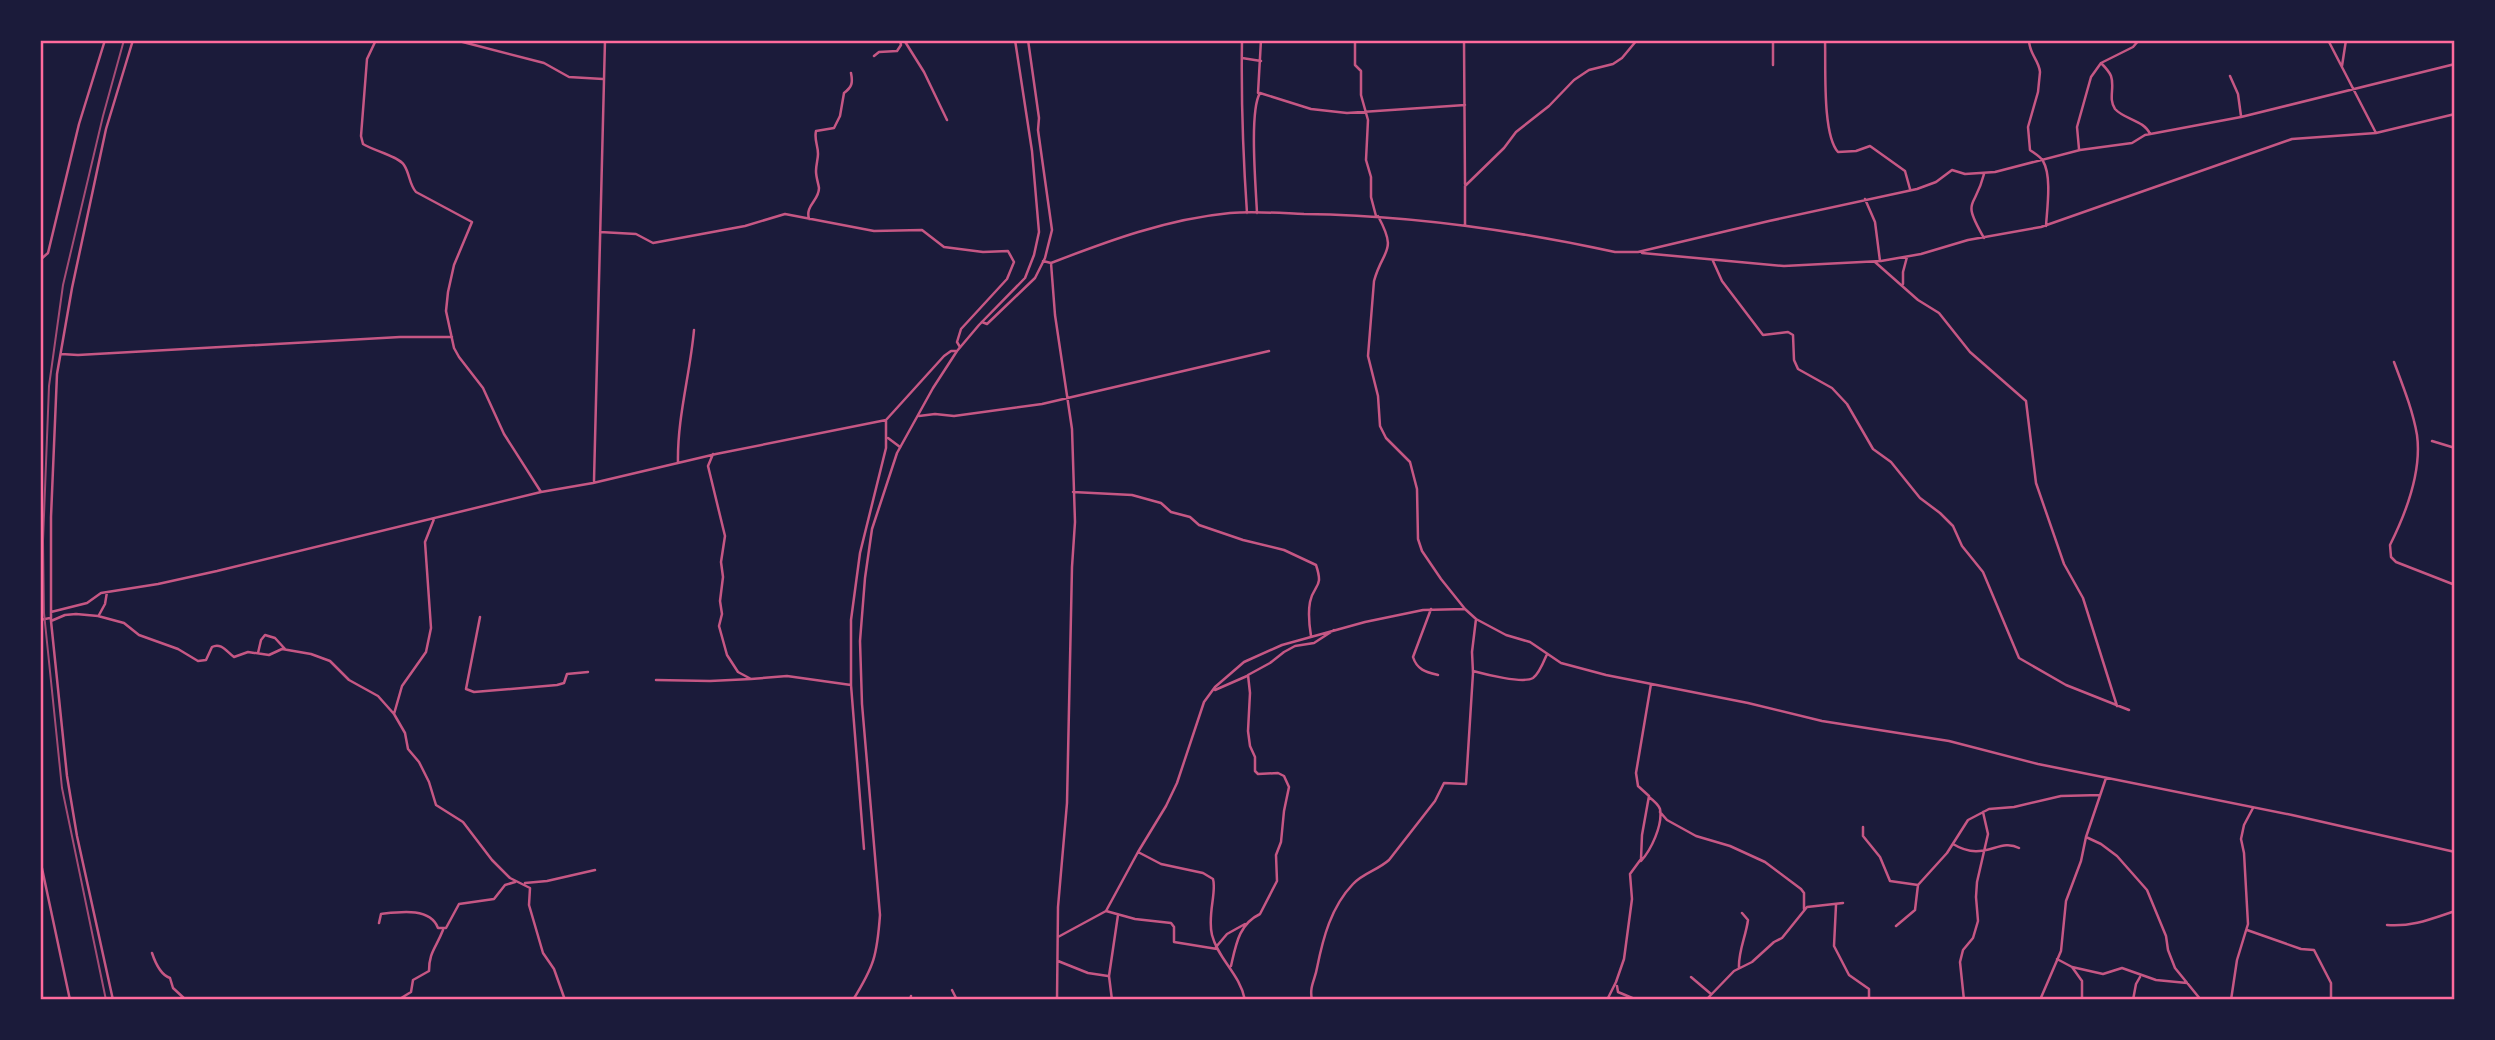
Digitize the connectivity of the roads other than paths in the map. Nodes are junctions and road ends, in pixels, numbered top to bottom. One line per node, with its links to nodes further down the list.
1 (105, 40): 57 (street)
2 (133, 40): 68 (street)
3 (376, 40): 65 (street)
4 (455, 40): 29 (street)
5 (605, 40): 29 (street)
6 (902, 40): 20 (street); 36 (street)
7 (1015, 40): 63 (street)
8 (1028, 40): 58 (street)
9 (1242, 40): 21 (street)
10 (1261, 40): 22 (street)
11 (1355, 40): 33 (street)
12 (1464, 40): 32 (street)
13 (1637, 40): 44 (street)
14 (1773, 40): 25 (street)
15 (1825, 40): 45 (street)
16 (2029, 40): 42 (street)
17 (2139, 40): 23 (street)
18 (2328, 40): 26 (street)
19 (2346, 40): 26 (street)
20 (874, 56)
21 (1242, 58): 22 (street); 47 (street)
22 (1261, 61): 31 (street)
23 (2101, 63): 38 (street); 39 (street)
24 (2455, 64): 30 (street)
25 (1773, 65)
26 (2342, 66): 30 (street)
27 (851, 73): 50 (street)
28 (2230, 76): 35 (street)
29 (603, 79): 53 (street)
30 (2352, 90): 35 (street); 37 (street)
31 (1257, 96): 33 (street); 48 (street)
32 (1465, 105): 33 (street); 44 (street)
33 (1366, 112): 49 (street)
34 (2455, 114): 37 (street)
35 (2241, 117): 38 (street)
36 (947, 120)
37 (2376, 133): 52 (street)
38 (2150, 134): 40 (street)
39 (2078, 145): 40 (street); 41 (street)
40 (2080, 150): 41 (street)
41 (2073, 152): 42 (street)
42 (2043, 159): 43 (street); 52 (street)
43 (1984, 174): 45 (street); 54 (street)
44 (1465, 186): 51 (street)
45 (1910, 190): 46 (street)
46 (1865, 199): 55 (street); 60 (street)
47 (1247, 213): 48 (street); 61 (street)
48 (1257, 213): 49 (street)
49 (1377, 216): 51 (street); 85 (street)
50 (809, 219): 53 (street); 66 (street)
51 (1465, 225): 55 (street)
52 (2046, 226): 54 (street)
53 (600, 232): 79 (street)
54 (1984, 238): 56 (street)
55 (1638, 252): 59 (street)
56 (1907, 257): 60 (street); 62 (street)
57 (40, 260)
58 (1044, 261): 61 (street); 63 (street)
59 (1713, 261): 60 (street); 107 (street)
60 (1877, 261): 62 (street)
61 (1051, 264): 70 (street)
62 (1905, 288): 107 (street)
63 (982, 322): 66 (street)
64 (694, 330): 78 (street)
65 (452, 337): 68 (street); 80 (street)
66 (958, 349): 71 (street); 72 (street)
67 (1269, 351): 70 (street)
68 (61, 354): 87 (street)
69 (2394, 362): 83 (street)
70 (1068, 396): 71 (street); 81 (street)
71 (919, 416): 75 (street)
72 (886, 419): 73 (street); 77 (street)
73 (887, 438): 75 (street); 105 (street)
74 (2432, 441): 76 (street)
75 (900, 447): 163 (street)
76 (2455, 448)
77 (713, 454): 78 (street); 102 (street)
78 (678, 463): 79 (street)
79 (594, 483): 80 (street)
80 (541, 492): 82 (street)
81 (1073, 492): 94 (street); 143 (street)
82 (435, 518): 84 (street); 109 (street)
83 (2455, 586)
84 (107, 592): 87 (street); 88 (street)
85 (1465, 608): 86 (street); 90 (street)
86 (1431, 609): 93 (street); 100 (street)
87 (51, 612): 92 (street)
88 (98, 616): 92 (street); 96 (street)
89 (480, 617): 99 (street)
90 (1476, 619): 97 (street); 98 (street)
91 (40, 620): 92 (street)
92 (51, 620): 159 (street)
93 (1336, 629): 94 (street); 101 (street)
94 (1311, 636): 106 (street)
95 (285, 649): 96 (street); 96 (street); 109 (street)
96 (258, 654)
97 (1547, 654): 98 (street); 104 (street)
98 (1473, 671): 168 (street)
99 (588, 672)
100 (1438, 675)
101 (1248, 676): 106 (street); 138 (street)
102 (751, 679): 103 (street); 105 (street)
103 (656, 680)
104 (1651, 684): 110 (street); 112 (street)
105 (850, 685): 120 (street)
106 (1212, 692): 122 (street)
107 (2117, 706): 108 (street)
108 (2129, 710)
109 (394, 714): 127 (street)
110 (2106, 778): 111 (street); 113 (street)
111 (2100, 795): 115 (street); 117 (street)
112 (1649, 796): 114 (street); 125 (street)
113 (2253, 808): 123 (street); 142 (street)
114 (1660, 811): 125 (street); 132 (street)
115 (1983, 812): 118 (street); 121 (street)
116 (1863, 827): 129 (street)
117 (2086, 837): 146 (street); 155 (street)
118 (1952, 844): 121 (street); 129 (street)
119 (2019, 848): 121 (street)
120 (864, 849)
121 (1986, 851): 173 (street)
122 (1138, 852): 133 (street); 144 (street)
123 (2455, 852)
124 (40, 859): 158 (street)
125 (1639, 864): 154 (street)
126 (595, 870): 128 (street)
127 (515, 882): 128 (street); 141 (street)
128 (521, 884): 162 (street)
129 (1918, 885): 140 (street)
130 (1843, 903): 131 (street)
131 (1836, 905): 132 (street); 172 (street)
132 (1804, 909): 150 (street)
133 (1106, 911): 136 (street); 143 (street)
134 (2455, 911): 139 (street)
135 (1742, 913): 150 (street)
136 (1118, 915): 144 (street); 151 (street)
137 (379, 923): 141 (street)
138 (1245, 925): 144 (street); 148 (street)
139 (2387, 925)
140 (1896, 926)
141 (443, 929): 161 (street)
142 (2247, 930): 178 (street); 179 (street)
143 (1058, 937): 147 (street)
144 (1217, 948): 148 (street)
145 (152, 953): 160 (street)
146 (2057, 960): 149 (street); 174 (street)
147 (1058, 961): 151 (street); 165 (street)
148 (1231, 966): 167 (street)
149 (2072, 967): 152 (street); 175 (street)
150 (1739, 968): 157 (street)
151 (1109, 976): 166 (street)
152 (2141, 976): 155 (street); 176 (street)
153 (1691, 977): 157 (street)
154 (1616, 982): 169 (street); 170 (street)
155 (2186, 983): 177 (street)
156 (952, 990): 164 (street)
157 (1711, 994): 171 (street)
158 (70, 1000)
159 (113, 1000)
160 (186, 1000)
161 (398, 1000)
162 (565, 1000)
163 (852, 1000)
164 (957, 1000)
165 (1057, 1000)
166 (1112, 1000)
167 (1245, 1000)
168 (1312, 1000)
169 (1607, 1000)
170 (1637, 1000)
171 (1706, 1000)
172 (1869, 1000)
173 (1964, 1000)
174 (2040, 1000)
175 (2082, 1000)
176 (2133, 1000)
177 (2201, 1000)
178 (2231, 1000)
179 (2332, 1000)

